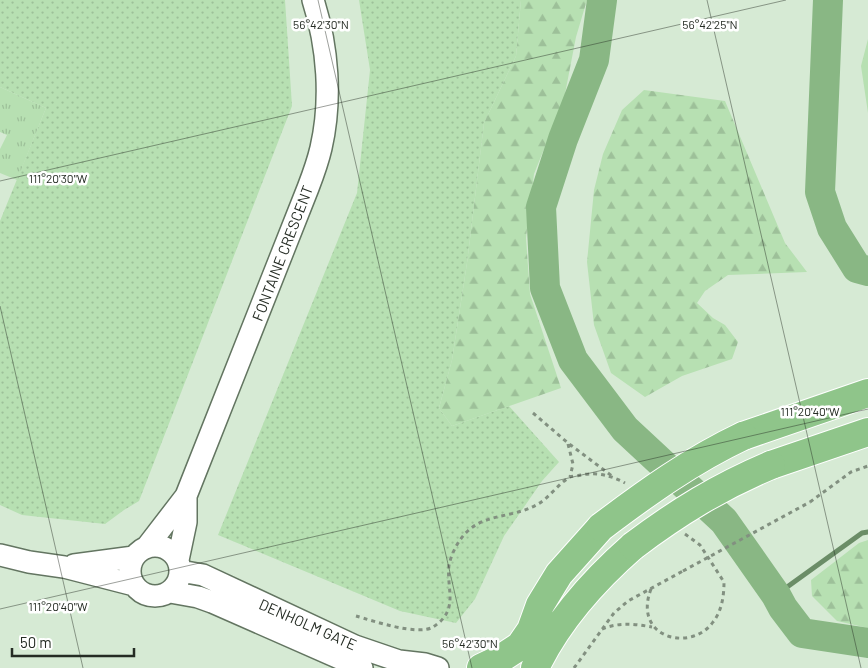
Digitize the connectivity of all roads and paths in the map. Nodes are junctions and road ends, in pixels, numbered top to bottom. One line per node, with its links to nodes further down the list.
1 (313, 0): 9 (street, FONTAINE CRESCENT)
2 (868, 392): 20 (main road, bridge)
3 (533, 413): 5 (path)
4 (868, 432): 21 (main road, bridge)
5 (568, 443): 7 (path); 8 (path)
6 (868, 466): 17 (path, bridge)
7 (612, 476)
8 (570, 477)
9 (186, 496): 10 (street, FONTAINE CRESCENT); 12 (street, FONTAINE CRESCENT)
10 (140, 552): 12 (street); 13 (street); 14 (street)
11 (0, 555): 13 (street)
12 (179, 566): 15 (street); 19 (street, DENHOLM GATE)
13 (64, 567): 14 (street)
14 (134, 585): 15 (street)
15 (170, 592): 18 (street, DENHOLM GATE)
16 (653, 627): 17 (path)
17 (602, 629): 22 (path)
18 (362, 668)
19 (438, 668)
20 (481, 668)
21 (535, 668)
22 (574, 668)

